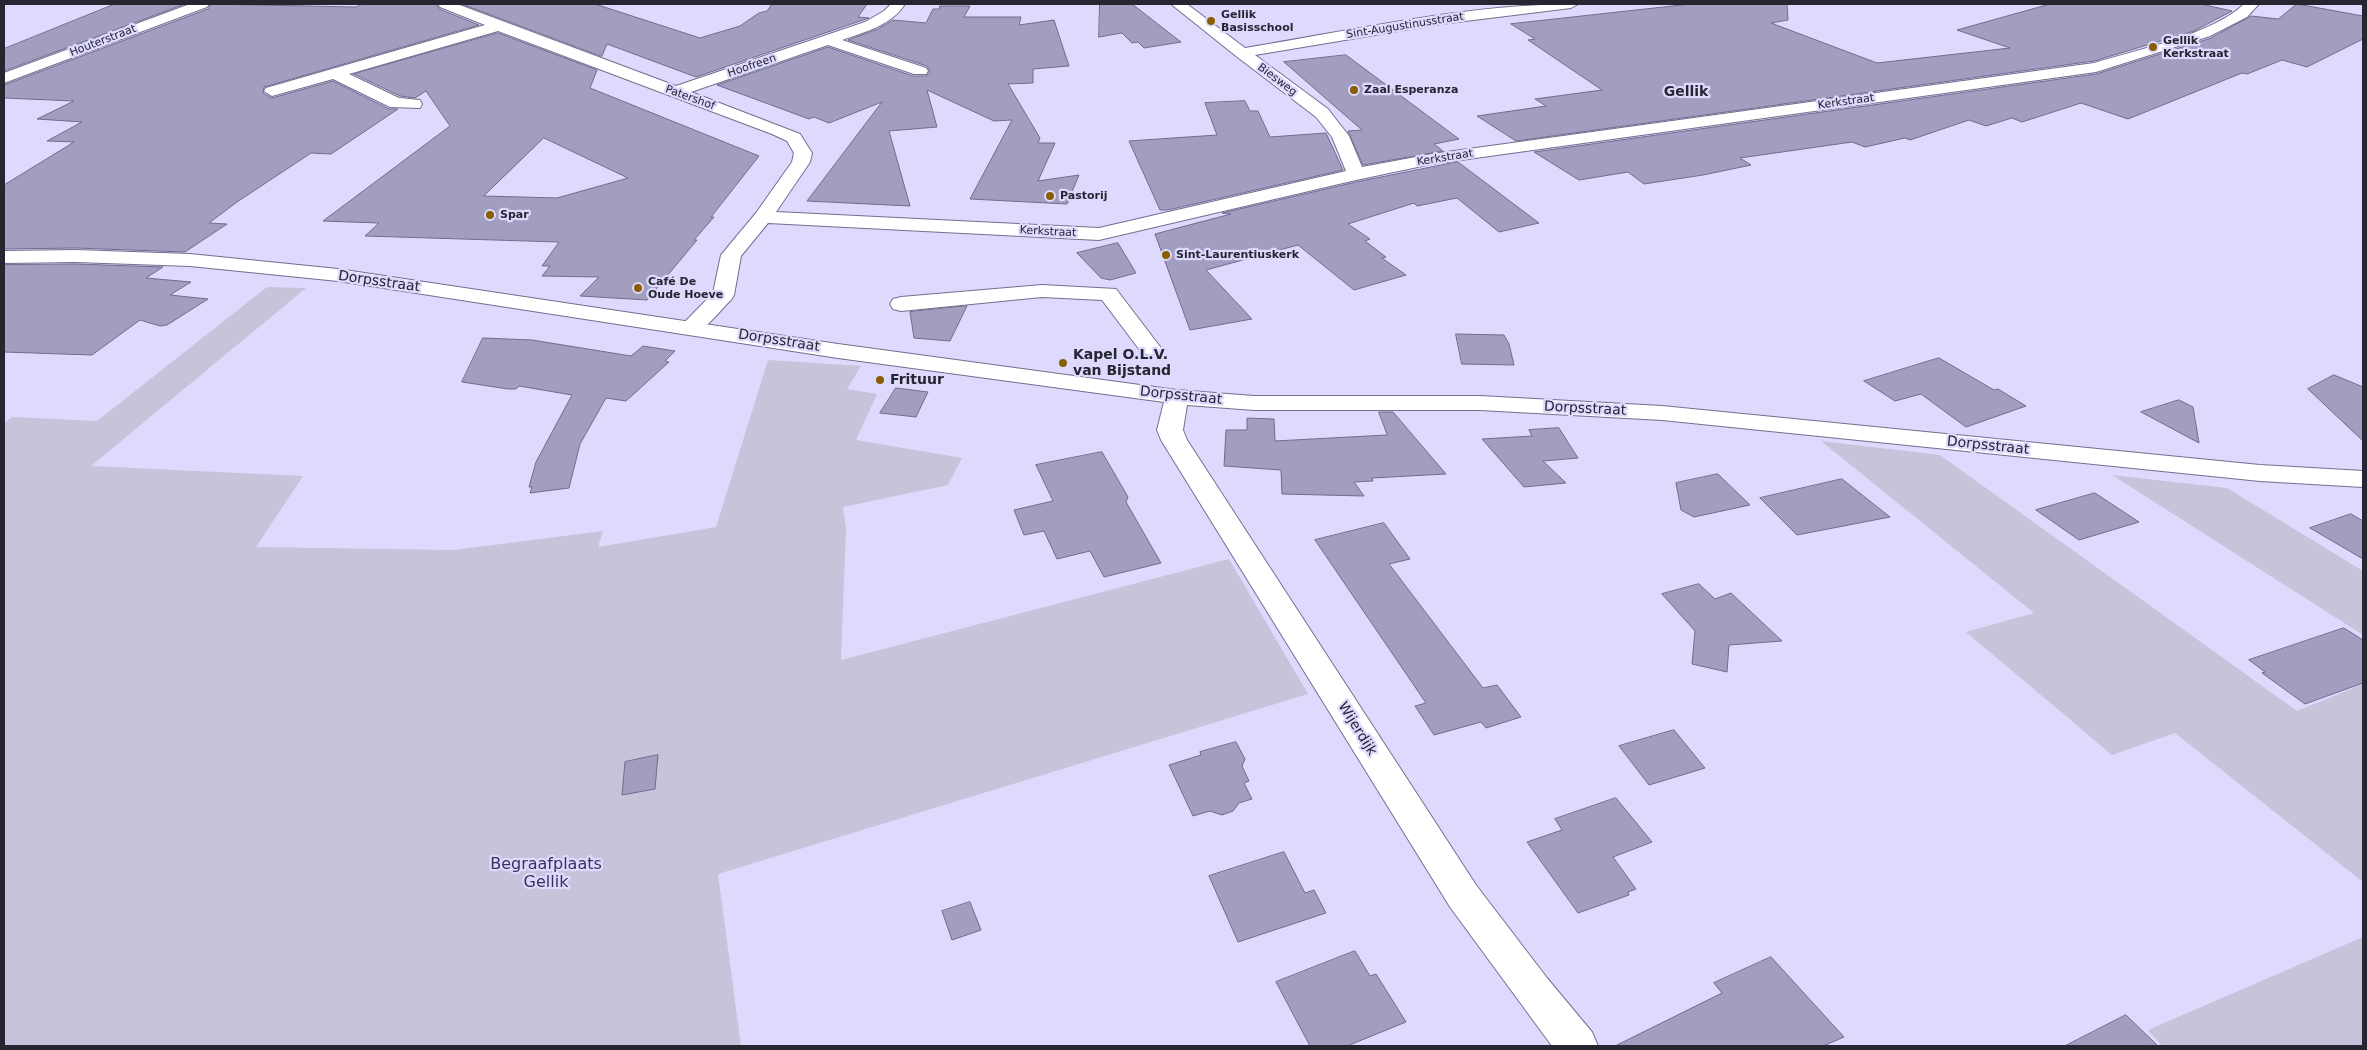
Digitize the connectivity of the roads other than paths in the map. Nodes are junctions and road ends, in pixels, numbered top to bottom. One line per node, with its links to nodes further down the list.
1 (202, 4): 12 (street, Houterstraat)
2 (445, 4): 7 (street, Patershof)
3 (898, 4): 8 (street, Hoofreen)
4 (1178, 4): 9 (street, Biesweg)
5 (1571, 4): 9 (street, Sint-Augustinusstraat)
6 (2252, 4): 16 (street, Kerkstraat)
7 (499, 26): 11 (street); 14 (street, Patershof)
8 (830, 40): 10 (street); 14 (street, Hoofreen)
9 (1241, 53): 16 (street, Biesweg)
10 (920, 70)
11 (336, 74): 13 (street); 15 (street)
12 (4, 78)
13 (272, 91)
14 (675, 92): 17 (street, Patershof)
15 (414, 104)
16 (1356, 174): 17 (street, Kerkstraat)
17 (763, 217): 20 (street)
18 (4, 257): 20 (street, Dorpsstraat)
19 (901, 304): 21 (street)
20 (690, 328): 22 (street, Dorpsstraat)
21 (1150, 348)
22 (1177, 397): 23 (street, Dorpsstraat); 24 (street, Wijerdijk)
23 (2363, 479)
24 (1577, 1046)

